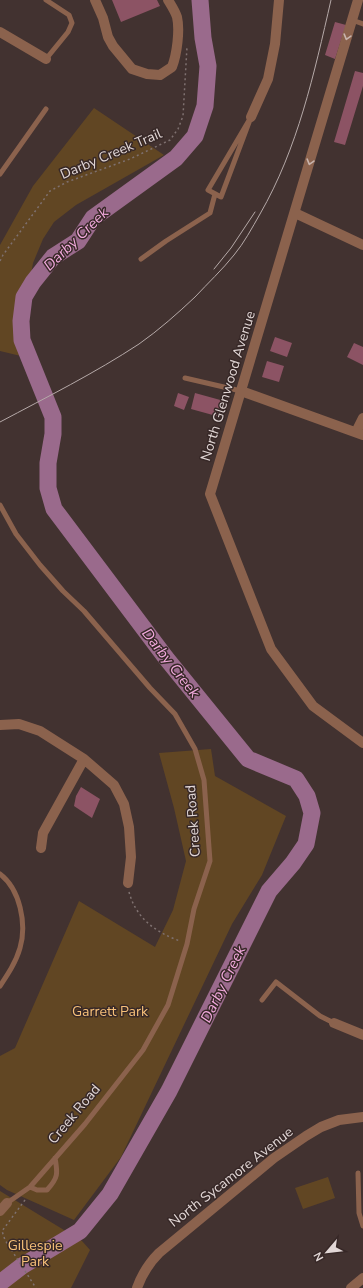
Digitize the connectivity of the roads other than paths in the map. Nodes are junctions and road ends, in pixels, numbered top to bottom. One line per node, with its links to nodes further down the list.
1 (46, 0): 9 (lane)
2 (95, 0): 3 (street)
3 (168, 0)
4 (279, 0): 11 (street)
5 (358, 0): 6 (street, North Glenwood Avenue)
6 (352, 20): 7 (lane); 14 (street, North Glenwood Avenue, one-way to 14)
7 (363, 24)
8 (0, 32): 9 (street)
9 (46, 59)
10 (46, 109): 12 (lane)
11 (251, 117): 13 (lane); 13 (lane)
12 (0, 174)
13 (215, 194): 16 (lane)
14 (295, 213): 15 (street); 18 (street, North Glenwood Avenue)
15 (363, 245)
16 (141, 259)
17 (185, 378): 18 (lane)
18 (241, 391): 20 (street); 23 (street, North Glenwood Avenue)
19 (363, 418): 20 (street)
20 (360, 434)
21 (0, 505): 33 (lane, Creek Road)
22 (0, 725): 24 (street)
23 (363, 743)
24 (84, 759): 25 (street); 27 (street)
25 (41, 848)
26 (0, 874): 28 (lane)
27 (128, 883)
28 (0, 986)
29 (262, 1000): 30 (lane)
30 (334, 1023): 31 (street)
31 (363, 1035)
32 (363, 1117): 39 (street, North Sycamore Avenue)
33 (56, 1158): 35 (lane, Creek Road); 35 (lane)
34 (358, 1173): 38 (lane)
35 (30, 1187): 36 (lane, Creek Road)
36 (7, 1203): 37 (street, Creek Road)
37 (0, 1211)
38 (363, 1226)
39 (137, 1288)

